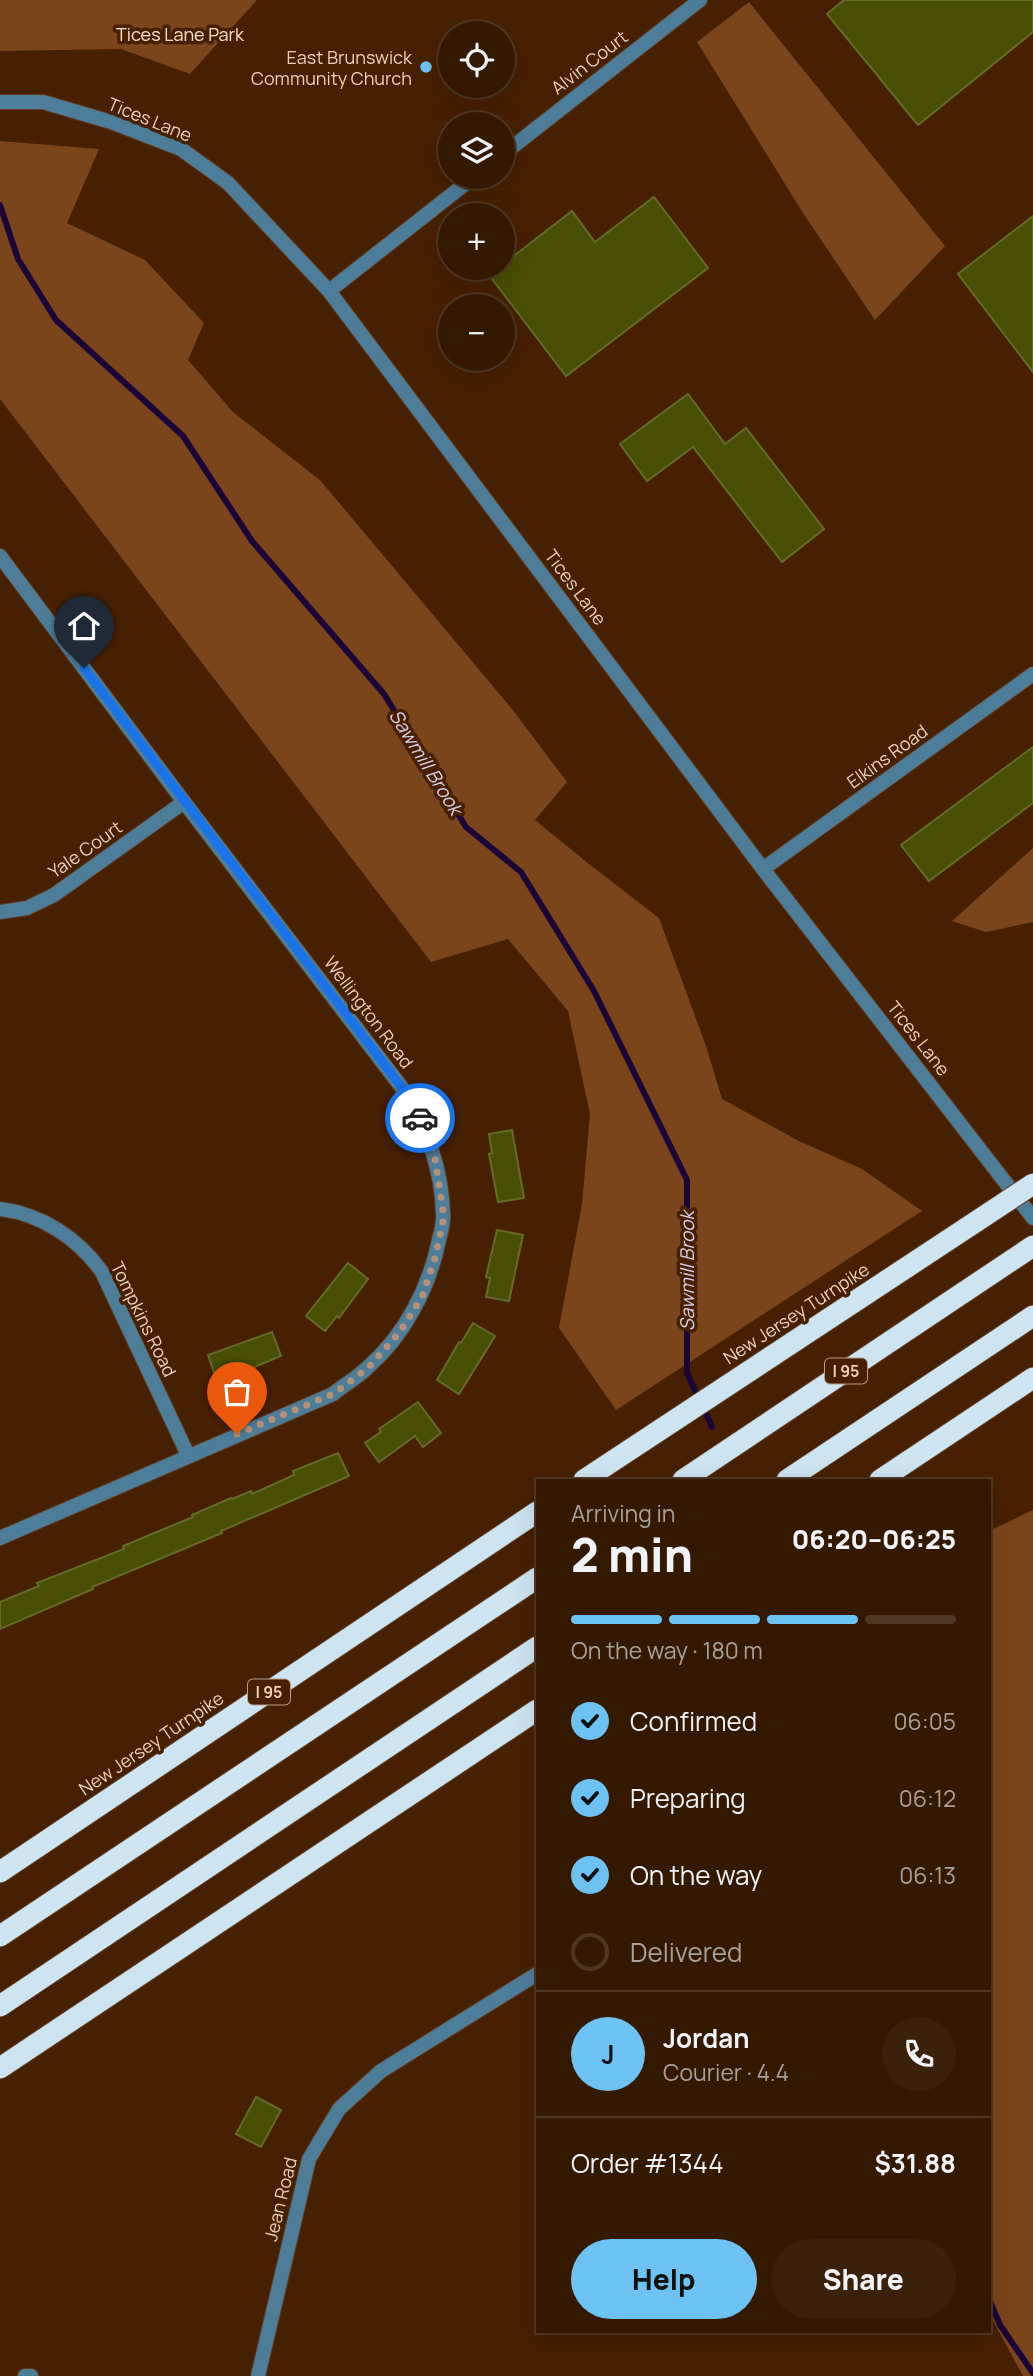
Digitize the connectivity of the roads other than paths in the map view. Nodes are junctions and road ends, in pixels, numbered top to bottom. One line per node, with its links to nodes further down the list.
1 (699, 0): 3 (street, Alvin Court)
2 (0, 102): 5 (street, Tices Lane)
3 (515, 145)
4 (459, 189): 5 (street)
5 (329, 291): 9 (street, Tices Lane)
6 (0, 556): 8 (street, Wellington Road)
7 (1033, 674): 9 (street, Elkins Road)
8 (184, 802): 10 (street, Yale Court); 17 (street, Wellington Road)
9 (763, 869): 13 (street, Tices Lane)
10 (0, 912)
11 (1033, 1184): 18 (highway, New Jersey Turnpike, bridge)
12 (0, 1209): 17 (street, Tompkins Road)
13 (1033, 1218)
14 (1033, 1246): 19 (highway, I 95)
15 (1033, 1316): 20 (highway)
16 (1033, 1378): 21 (highway)
17 (188, 1455): 23 (street, Wellington Road)
18 (586, 1479)
19 (684, 1479)
20 (788, 1479)
21 (882, 1479)
22 (536, 1513): 27 (highway, New Jersey Turnpike / I 95)
23 (0, 1538)
24 (536, 1579): 28 (highway)
25 (536, 1648): 30 (highway)
26 (536, 1711): 31 (highway)
27 (0, 1872)
28 (0, 1936)
29 (536, 1975): 34 (street, Jean Road)
30 (0, 2006)
31 (0, 2068)
32 (25, 2376): 33 (street)
33 (32, 2376)
34 (258, 2376)

